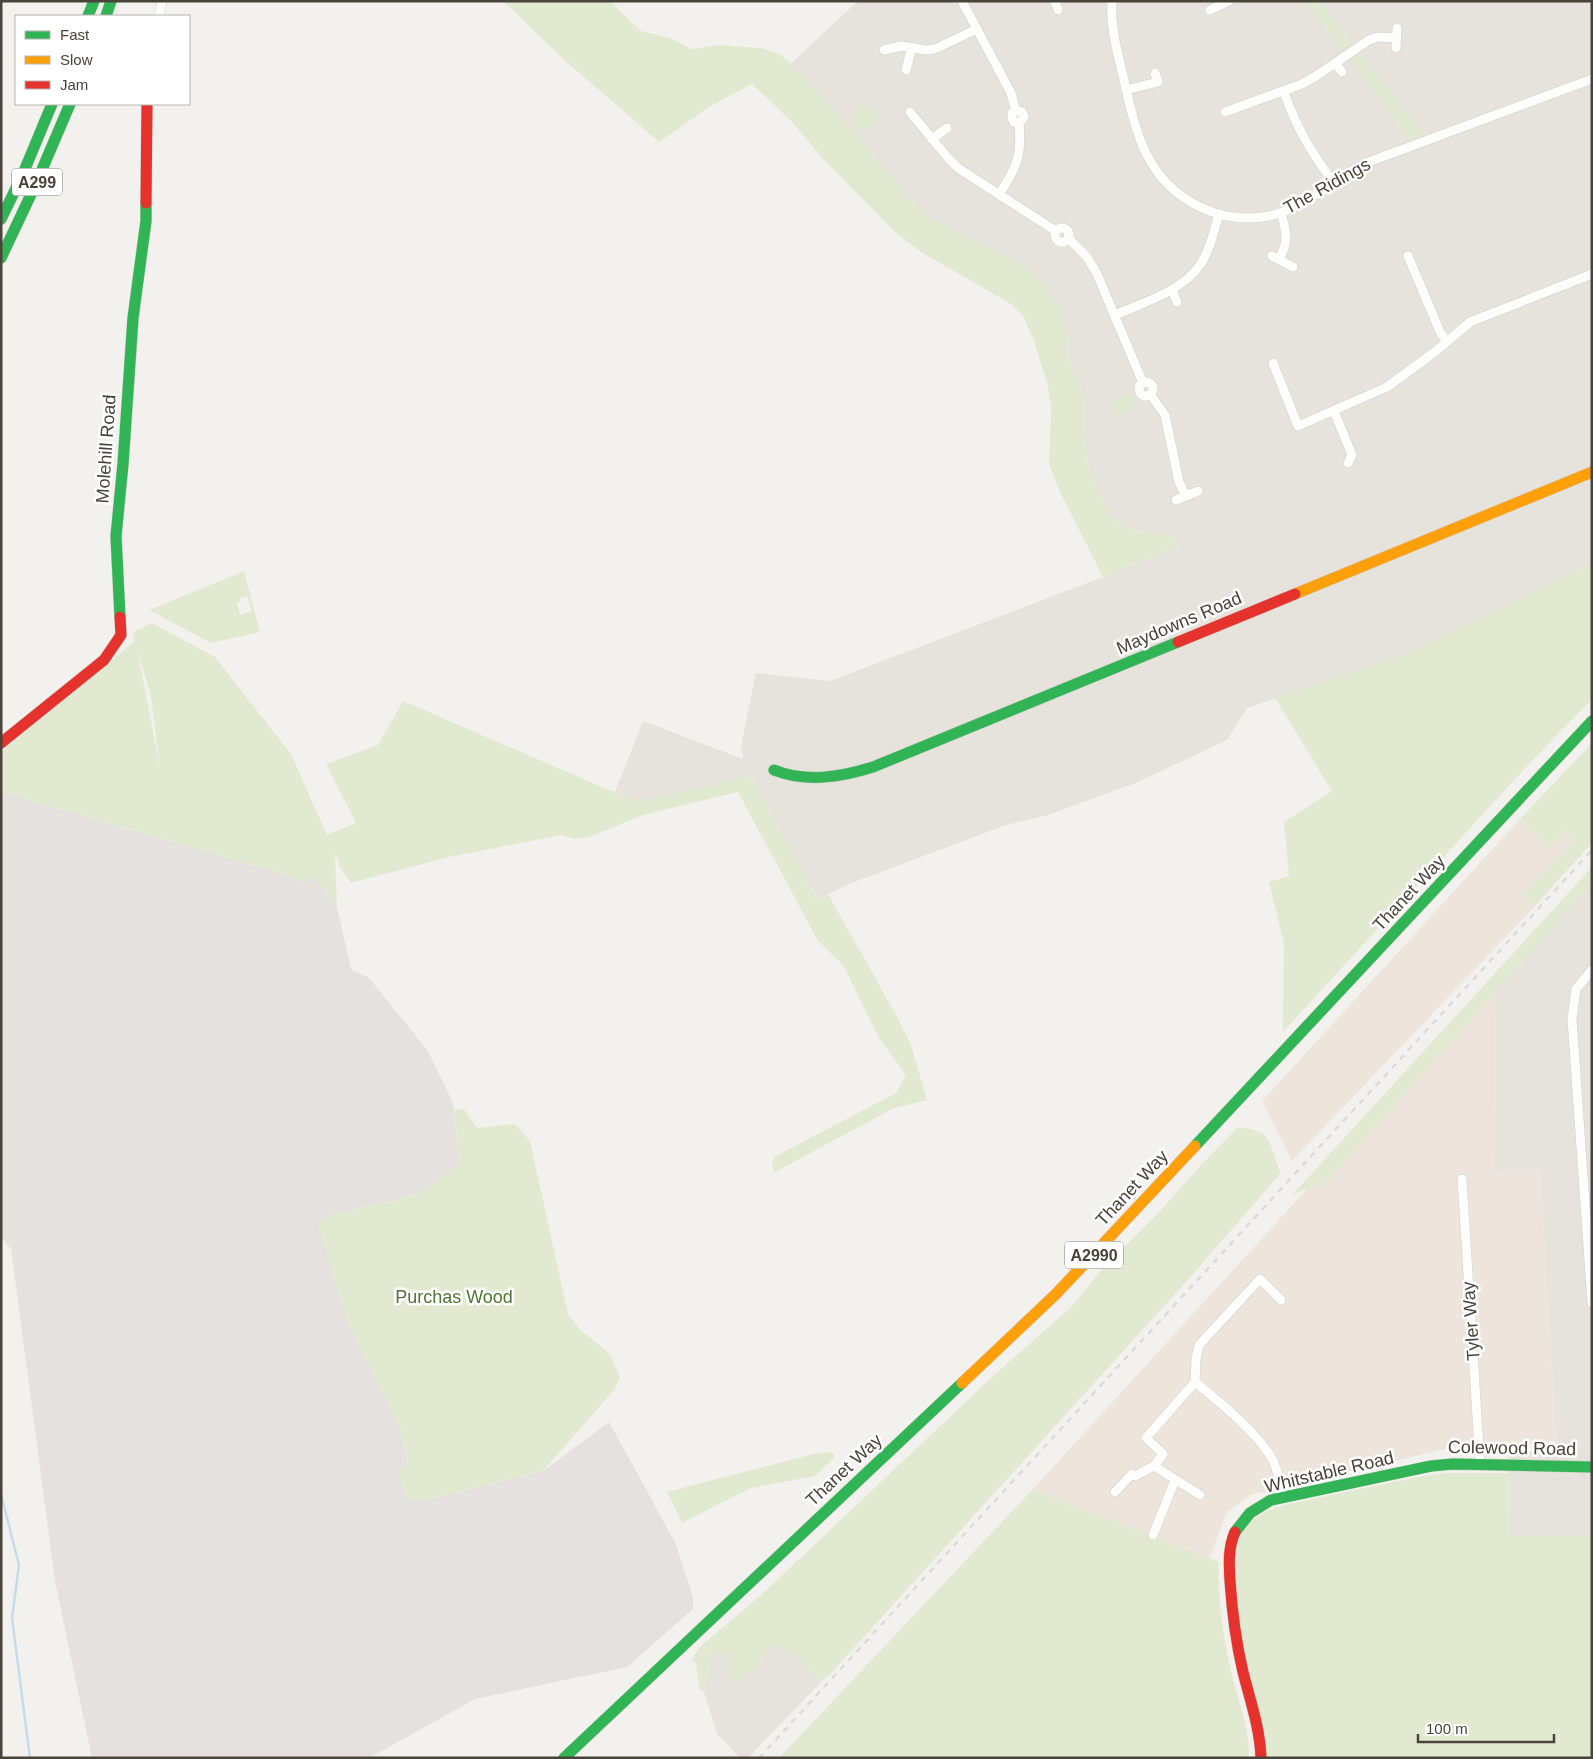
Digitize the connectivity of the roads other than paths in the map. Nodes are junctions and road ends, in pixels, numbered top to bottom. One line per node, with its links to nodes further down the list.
1 (94, 1): 8 (main road)
2 (111, 1): 9 (main road)
3 (162, 1): 10 (street)
4 (962, 1): 12 (street)
5 (1112, 1): 22 (street, The Ridings)
6 (1225, 2): 7 (street)
7 (1210, 10)
8 (88, 15)
9 (106, 15)
10 (158, 15)
11 (1397, 28): 13 (street)
12 (977, 29): 14 (street); 32 (street)
13 (1396, 38): 15 (street); 17 (street)
14 (912, 47): 16 (street); 18 (street)
15 (1396, 48)
16 (884, 50)
17 (1335, 64): 19 (street); 23 (street)
18 (906, 70)
19 (1342, 72)
20 (1155, 73): 22 (street)
21 (1592, 79): 31 (street, The Ridings)
22 (1126, 90): 34 (street, The Ridings)
23 (1284, 92): 28 (street); 31 (street)
24 (52, 105): 35 (main road, A299)
25 (70, 105): 37 (main road, A299)
26 (147, 105): 52 (main road, Molehill Road)
27 (910, 112): 30 (street)
28 (1224, 112)
29 (947, 128): 30 (street)
30 (932, 139): 32 (street)
31 (1333, 182): 33 (street, The Ridings)
32 (999, 194): 42 (street)
33 (1281, 213): 34 (street, The Ridings); 38 (street)
34 (1219, 214): 40 (street)
35 (1, 220)
36 (1408, 256): 43 (street)
37 (1, 258)
38 (1293, 267)
39 (1592, 274): 43 (street)
40 (1172, 290): 41 (street); 42 (street)
41 (1177, 302)
42 (1115, 315): 49 (street)
43 (1447, 341): 45 (street)
44 (1273, 363): 45 (street)
45 (1334, 411): 46 (street)
46 (1348, 463)
47 (1592, 472): 53 (main road, Maydowns Road)
48 (1198, 491): 49 (street)
49 (1186, 496): 50 (street)
50 (1176, 500)
51 (1592, 721): 68 (main road, Thanet Way / A2990)
52 (1, 743)
53 (774, 770)
54 (1592, 970): 57 (street)
55 (1462, 1179): 59 (street, Tyler Way)
56 (1281, 1300): 58 (street)
57 (1592, 1303)
58 (1196, 1382): 60 (street); 66 (street)
59 (1480, 1464): 61 (main road, Colewood Road); 62 (main road, Colewood Road)
60 (1154, 1466): 63 (street); 64 (street)
61 (1431, 1466): 66 (main road, Whitstable Road)
62 (1592, 1467)
63 (1175, 1480): 65 (street); 67 (street)
64 (1115, 1492)
65 (1200, 1495)
66 (1283, 1498): 69 (main road, Whitstable Road)
67 (1153, 1535)
68 (564, 1758)
69 (1261, 1758)

